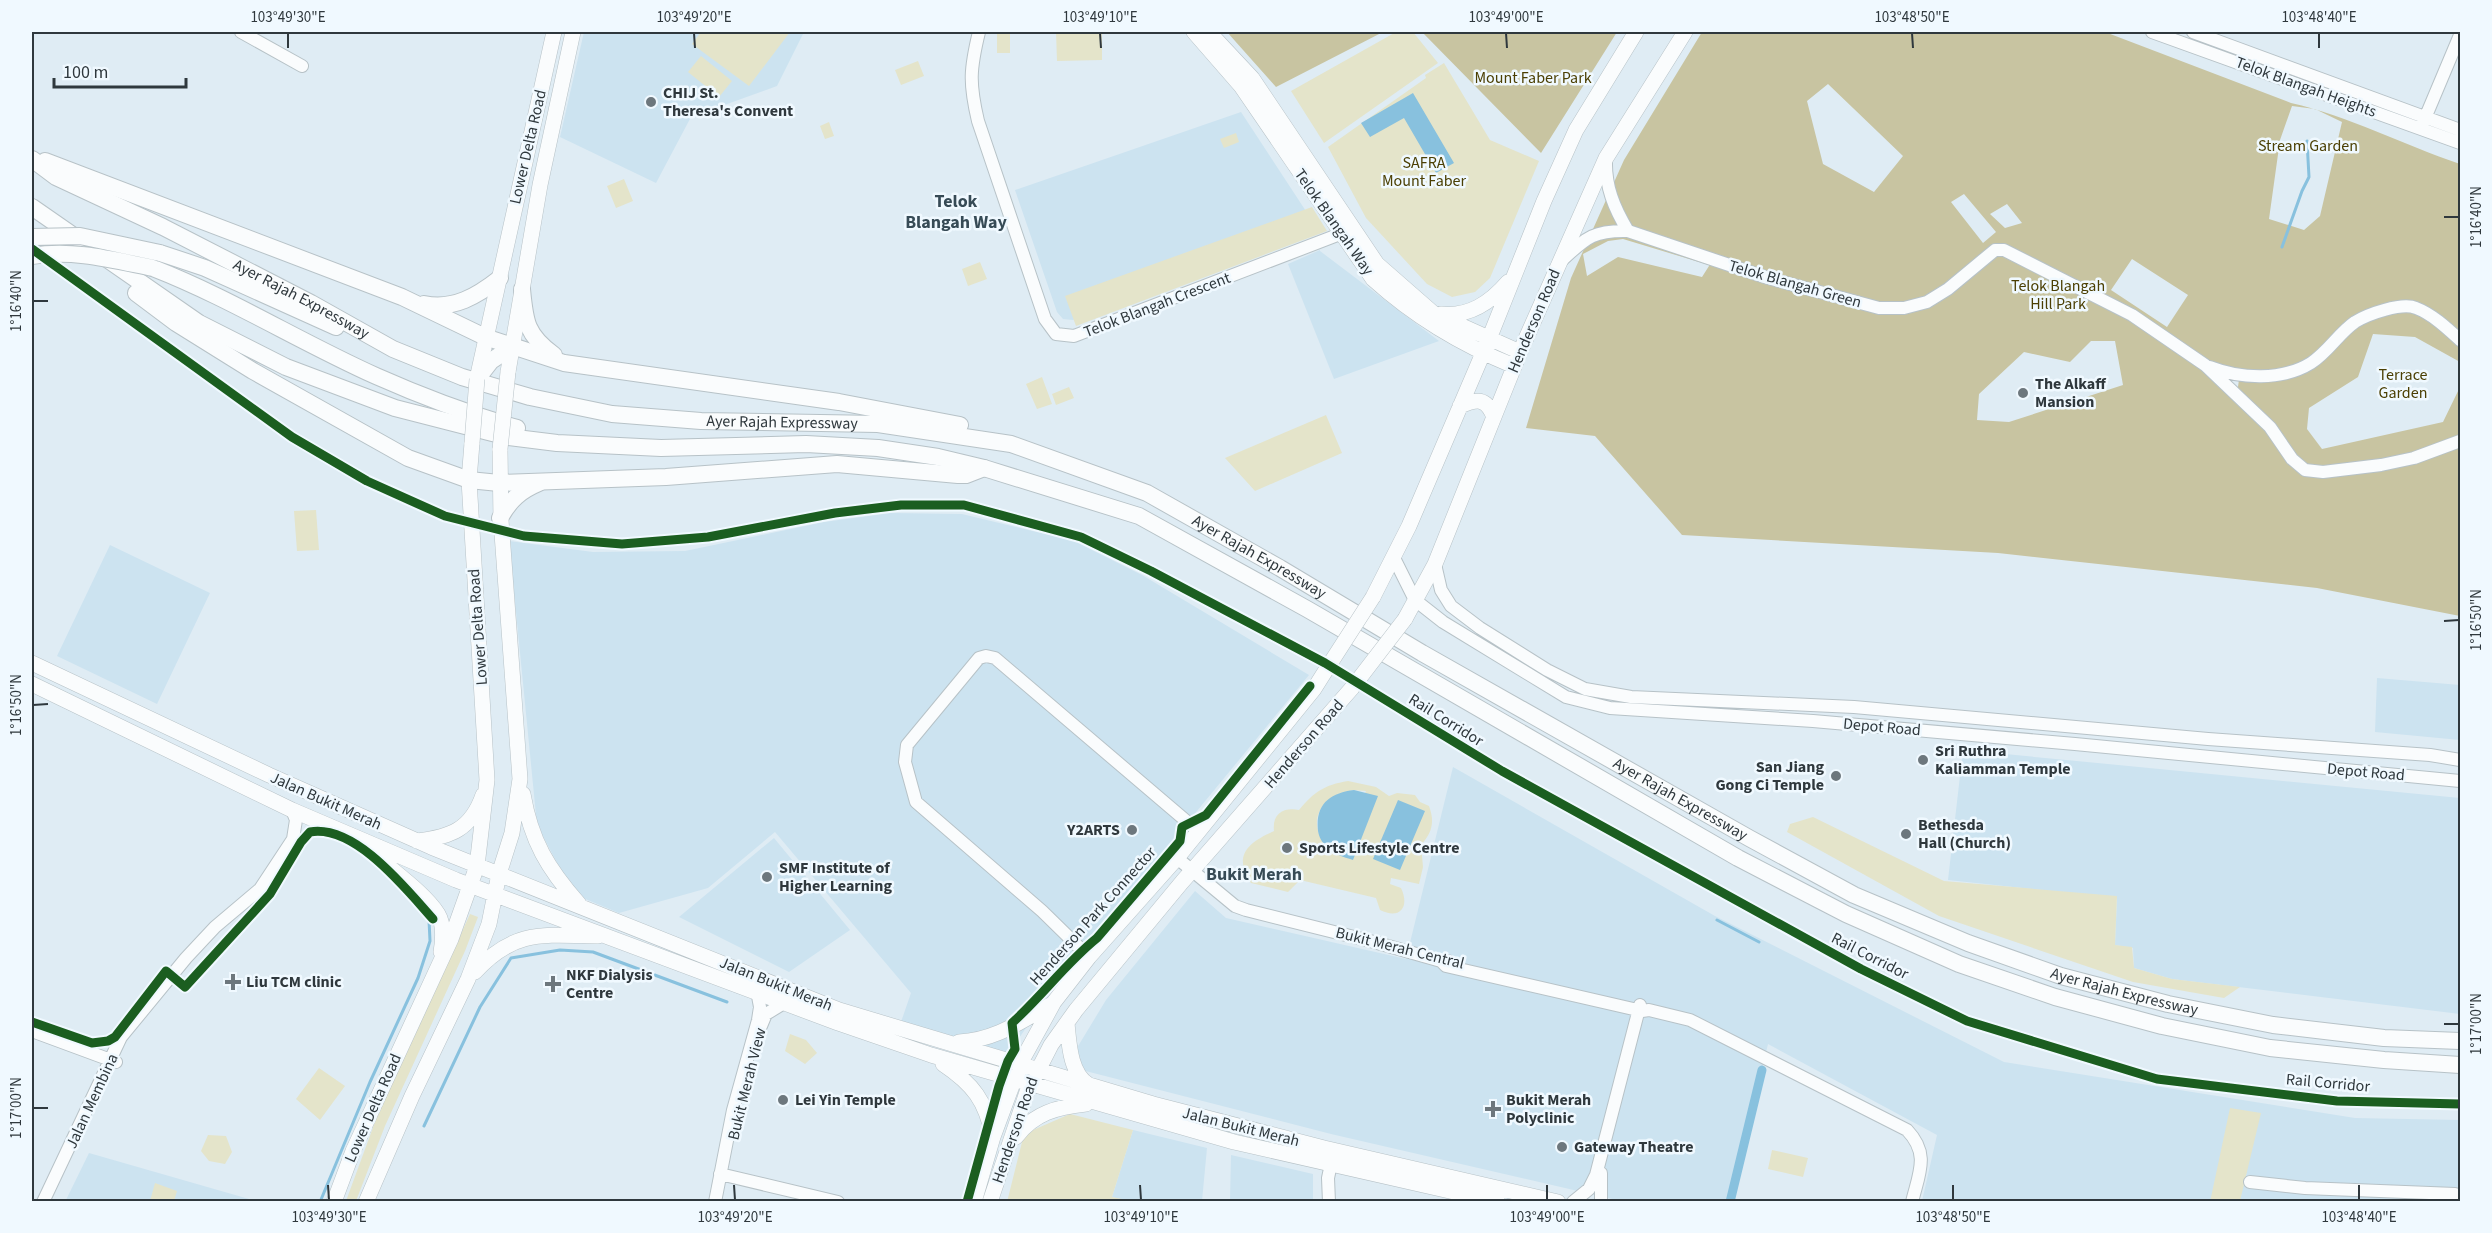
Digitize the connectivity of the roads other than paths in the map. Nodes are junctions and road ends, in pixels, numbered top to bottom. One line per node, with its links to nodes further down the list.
1 (241, 32): 12 (street)
2 (554, 32): 27 (main road, Lower Delta Road)
3 (573, 32): 28 (main road, Lower Delta Road)
4 (979, 32): 21 (street, Telok Blangah Crescent)
5 (1194, 32): 21 (main road, Telok Blangah Way)
6 (1209, 32): 21 (main road, Telok Blangah Way)
7 (1636, 32): 26 (main road, Henderson Road)
8 (1685, 32): 17 (main road, Henderson Road)
9 (2152, 32): 13 (street, Telok Blangah Heights)
10 (2193, 32): 13 (street, Telok Blangah Heights)
11 (2460, 35): 13 (street)
12 (302, 66)
13 (2423, 123): 14 (street, Telok Blangah Heights); 15 (street, Telok Blangah Heights)
14 (2460, 129)
15 (2460, 143)
16 (32, 158): 29 (highway); 36 (highway, Ayer Rajah Expressway)
17 (1606, 158): 20 (street); 25 (main road, Henderson Road)
18 (32, 207): 19 (highway, Ayer Rajah Expressway)
19 (52, 223): 44 (highway, Ayer Rajah Expressway); 47 (highway)
20 (1628, 231): 25 (street, Telok Blangah Green); 39 (street, Telok Blangah Green)
21 (1346, 232): 31 (main road, Telok Blangah Way); 34 (main road, Telok Blangah Way)
22 (32, 237): 24 (highway, bridge)
23 (32, 256): 24 (highway, bridge)
24 (157, 260): 36 (highway); 44 (highway, Ayer Rajah Expressway)
25 (1560, 262): 37 (main road, Henderson Road)
26 (1515, 273): 31 (main road); 34 (main road, Henderson Road)
27 (500, 278): 29 (highway); 30 (main road, Lower Delta Road)
28 (521, 297): 30 (main road); 35 (main road, Lower Delta Road); 38 (highway)
29 (415, 302): 32 (highway)
30 (494, 302): 32 (main road, Lower Delta Road)
31 (1433, 313): 34 (main road, Telok Blangah Way)
32 (485, 338): 35 (highway); 40 (main road, Lower Delta Road)
33 (2460, 340): 39 (street, Telok Blangah Green)
34 (1486, 346): 37 (main road, Telok Blangah Way); 41 (main road, Henderson Road)
35 (512, 347): 38 (highway); 40 (highway); 49 (main road, Lower Delta Road, bridge)
36 (393, 349): 45 (highway, Ayer Rajah Expressway)
37 (1517, 359): 42 (main road, Henderson Road)
38 (564, 363): 45 (highway)
39 (2205, 365): 43 (street, Telok Blangah Green)
40 (480, 372): 47 (main road, Lower Delta Road, bridge)
41 (1460, 406): 42 (main road); 51 (main road, Henderson Road)
42 (1494, 417): 52 (main road, Henderson Road)
43 (2460, 441)
44 (557, 444): 46 (highway, Ayer Rajah Expressway)
45 (1011, 444): 84 (highway, Ayer Rajah Expressway)
46 (984, 468): 48 (highway); 89 (highway, Ayer Rajah Expressway)
47 (469, 480): 49 (highway); 60 (main road, Lower Delta Road)
48 (542, 481): 49 (highway); 50 (highway)
49 (499, 483): 50 (main road, Lower Delta Road)
50 (501, 520): 59 (main road, Lower Delta Road)
51 (1395, 558): 53 (street, Depot Road); 64 (main road, Henderson Road, bridge)
52 (1435, 564): 53 (main road, Henderson Road); 56 (street, Depot Road)
53 (1415, 600): 58 (street, Depot Road); 69 (main road, Henderson Road, bridge)
54 (32, 663): 66 (main road, Jalan Bukit Merah)
55 (32, 684): 62 (main road, Jalan Bukit Merah)
56 (2430, 755): 57 (street, Depot Road); 58 (street)
57 (2460, 760)
58 (2427, 778): 61 (street, Depot Road)
59 (520, 779): 70 (main road, Lower Delta Road); 73 (main road)
60 (487, 780): 66 (main road); 68 (main road, Lower Delta Road)
61 (2460, 781)
62 (292, 810): 63 (main road, Jalan Bukit Merah); 87 (street, Jalan Membina)
63 (317, 820): 65 (main road, Jalan Bukit Merah); 87 (street, Jalan Membina)
64 (1198, 831): 67 (main road, Henderson Road); 75 (street)
65 (356, 837): 71 (main road, Jalan Bukit Merah); 76 (main road)
66 (417, 841): 68 (main road, Jalan Bukit Merah)
67 (1177, 858): 69 (street, Bukit Merah Central); 75 (main road, Henderson Road)
68 (477, 866): 70 (main road, Jalan Bukit Merah); 71 (main road, Lower Delta Road)
69 (1191, 871): 81 (street, Bukit Merah Central); 82 (main road, Henderson Road)
70 (499, 874): 72 (main road, Lower Delta Road); 73 (main road, Jalan Bukit Merah)
71 (472, 885): 72 (main road, Jalan Bukit Merah); 76 (main road, Lower Delta Road)
72 (495, 893): 74 (main road, Jalan Bukit Merah); 77 (main road, Lower Delta Road)
73 (580, 906): 85 (main road, Jalan Bukit Merah)
74 (604, 936): 77 (main road); 78 (main road, Jalan Bukit Merah)
75 (1089, 957): 79 (main road, Henderson Road)
76 (438, 963): 103 (main road, Lower Delta Road)
77 (468, 979): 104 (main road, Lower Delta Road)
78 (757, 992): 80 (main road, Jalan Bukit Merah); 98 (street, Bukit Merah View)
79 (1054, 1002): 85 (main road); 88 (main road, Henderson Road)
80 (784, 1003): 86 (main road, Jalan Bukit Merah); 98 (street, Bukit Merah View)
81 (1642, 1009): 114 (street); 115 (street); 116 (street, Bukit Merah Central)
82 (1067, 1023): 90 (main road, Henderson Road); 93 (main road)
83 (32, 1031): 87 (street)
84 (2460, 1041)
85 (949, 1043): 88 (main road, Jalan Bukit Merah)
86 (930, 1055): 91 (main road, Jalan Bukit Merah); 95 (main road)
87 (113, 1062): 101 (street, Jalan Membina); 102 (street, Jalan Membina)
88 (1020, 1064): 90 (main road, Jalan Bukit Merah); 91 (main road, Henderson Road)
89 (2460, 1065)
90 (1037, 1069): 92 (main road, Henderson Road); 93 (main road, Jalan Bukit Merah)
91 (1014, 1080): 92 (main road, Jalan Bukit Merah); 95 (main road, Henderson Road)
92 (1030, 1084): 94 (main road, Jalan Bukit Merah); 96 (main road, Henderson Road)
93 (1090, 1085): 113 (main road, Jalan Bukit Merah)
94 (1096, 1103): 96 (main road); 97 (main road, Jalan Bukit Merah)
95 (993, 1137): 109 (main road, Henderson Road)
96 (1011, 1145): 110 (main road, Henderson Road)
97 (1331, 1164): 111 (street); 112 (main road, Jalan Bukit Merah)
98 (722, 1177): 105 (street, Bukit Merah View); 106 (street, Bukit Merah View); 107 (street); 108 (street)
99 (2250, 1182): 100 (street)
100 (2460, 1199)
101 (44, 1202)
102 (52, 1202)
103 (334, 1202)
104 (366, 1202)
105 (715, 1202)
106 (721, 1202)
107 (822, 1202)
108 (838, 1202)
109 (974, 1202)
110 (990, 1202)
111 (1329, 1202)
112 (1498, 1202)
113 (1558, 1202)
114 (1572, 1202)
115 (1601, 1202)
116 (1912, 1202)

